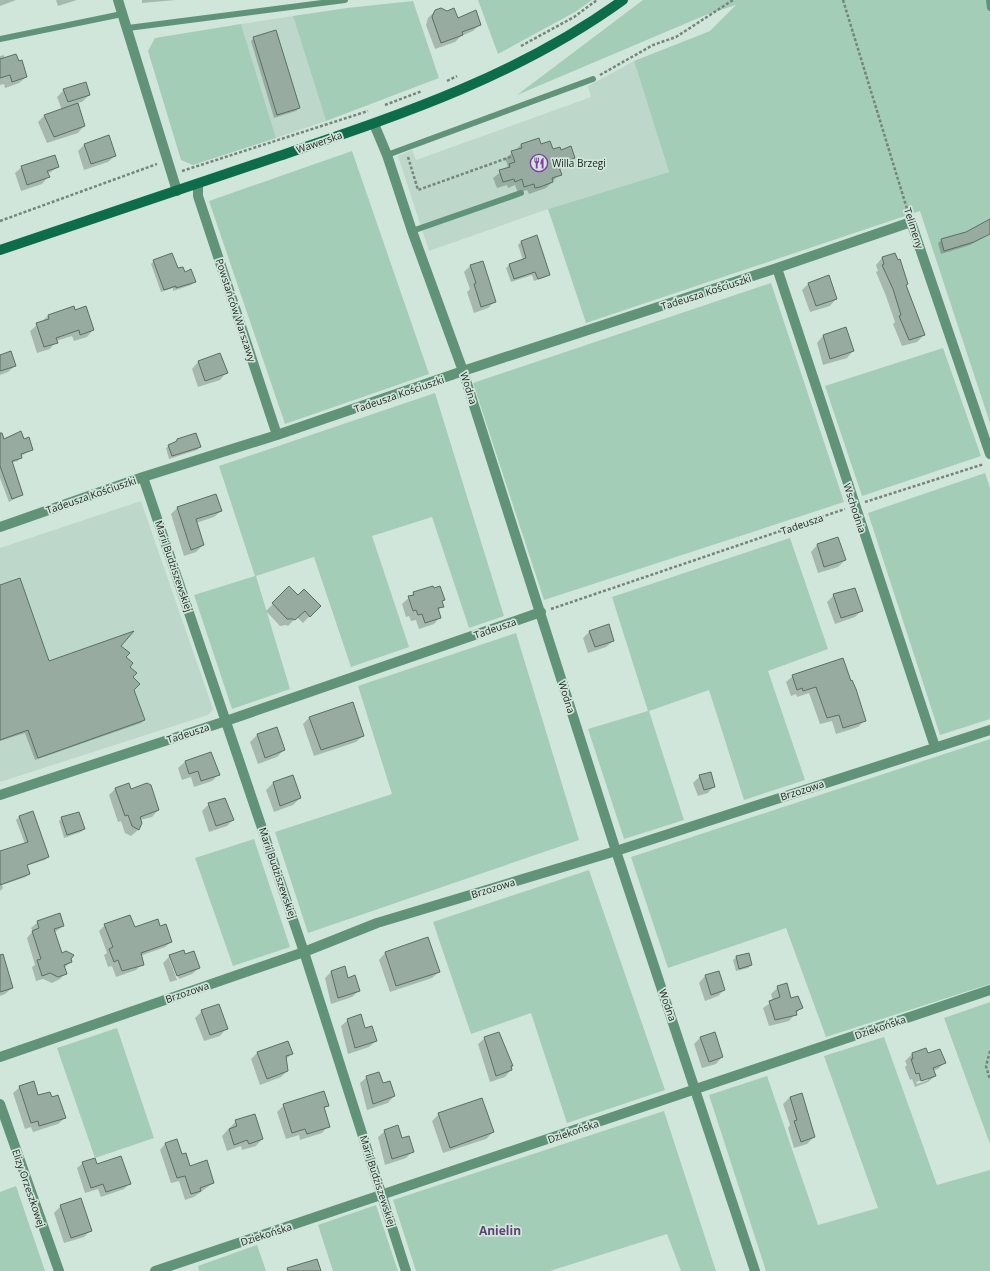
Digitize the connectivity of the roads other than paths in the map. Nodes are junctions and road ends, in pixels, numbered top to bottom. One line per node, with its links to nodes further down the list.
1 (118, 0): 6 (street)
2 (344, 0): 7 (lane)
3 (623, 0): 10 (main road, Wawerska)
4 (989, 0): 5 (lane)
5 (990, 8)
6 (122, 14): 7 (street); 8 (lane)
7 (128, 28): 13 (street)
8 (0, 39)
9 (593, 79): 11 (lane)
10 (374, 124): 11 (street, Wodna); 12 (main road, Wawerska)
11 (388, 155): 16 (street, Wodna)
12 (198, 185): 13 (main road, Wawerska); 20 (street, Powstańców Warszawy)
13 (177, 191): 17 (main road, Wawerska)
14 (521, 193): 16 (lane)
15 (911, 222): 18 (street, Tadeusza Kościuszki); 21 (street, Telimeny)
16 (412, 231): 19 (street, Wodna)
17 (0, 250)
18 (777, 268): 19 (street, Tadeusza Kościuszki); 27 (street, Wschodnia)
19 (464, 371): 20 (street, Tadeusza Kościuszki); 24 (street, Wodna)
20 (277, 435): 22 (street, Tadeusza Kościuszki)
21 (990, 454)
22 (143, 477): 23 (street, Tadeusza Kościuszki); 25 (street, Marii Budziszewskiej)
23 (0, 527)
24 (541, 612): 25 (street, Tadeusza); 29 (street, Wodna)
25 (226, 721): 28 (street, Tadeusza); 30 (street, Marii Budziszewskiej)
26 (990, 730): 27 (street, Brzozowa)
27 (935, 747): 29 (street, Brzozowa)
28 (0, 794)
29 (616, 851): 30 (street, Brzozowa); 33 (street, Wodna)
30 (304, 952): 32 (street, Brzozowa); 35 (street, Marii Budziszewskiej)
31 (990, 990): 33 (street, Dziekońska)
32 (0, 1057)
33 (696, 1089): 35 (street, Dziekońska); 39 (street, Wodna)
34 (0, 1104): 36 (street, Elizy Orzeszkowej)
35 (382, 1196): 37 (street, Dziekońska); 38 (street, Marii Budziszewskiej)
36 (59, 1271)
37 (155, 1271)
38 (406, 1271)
39 (755, 1271)

